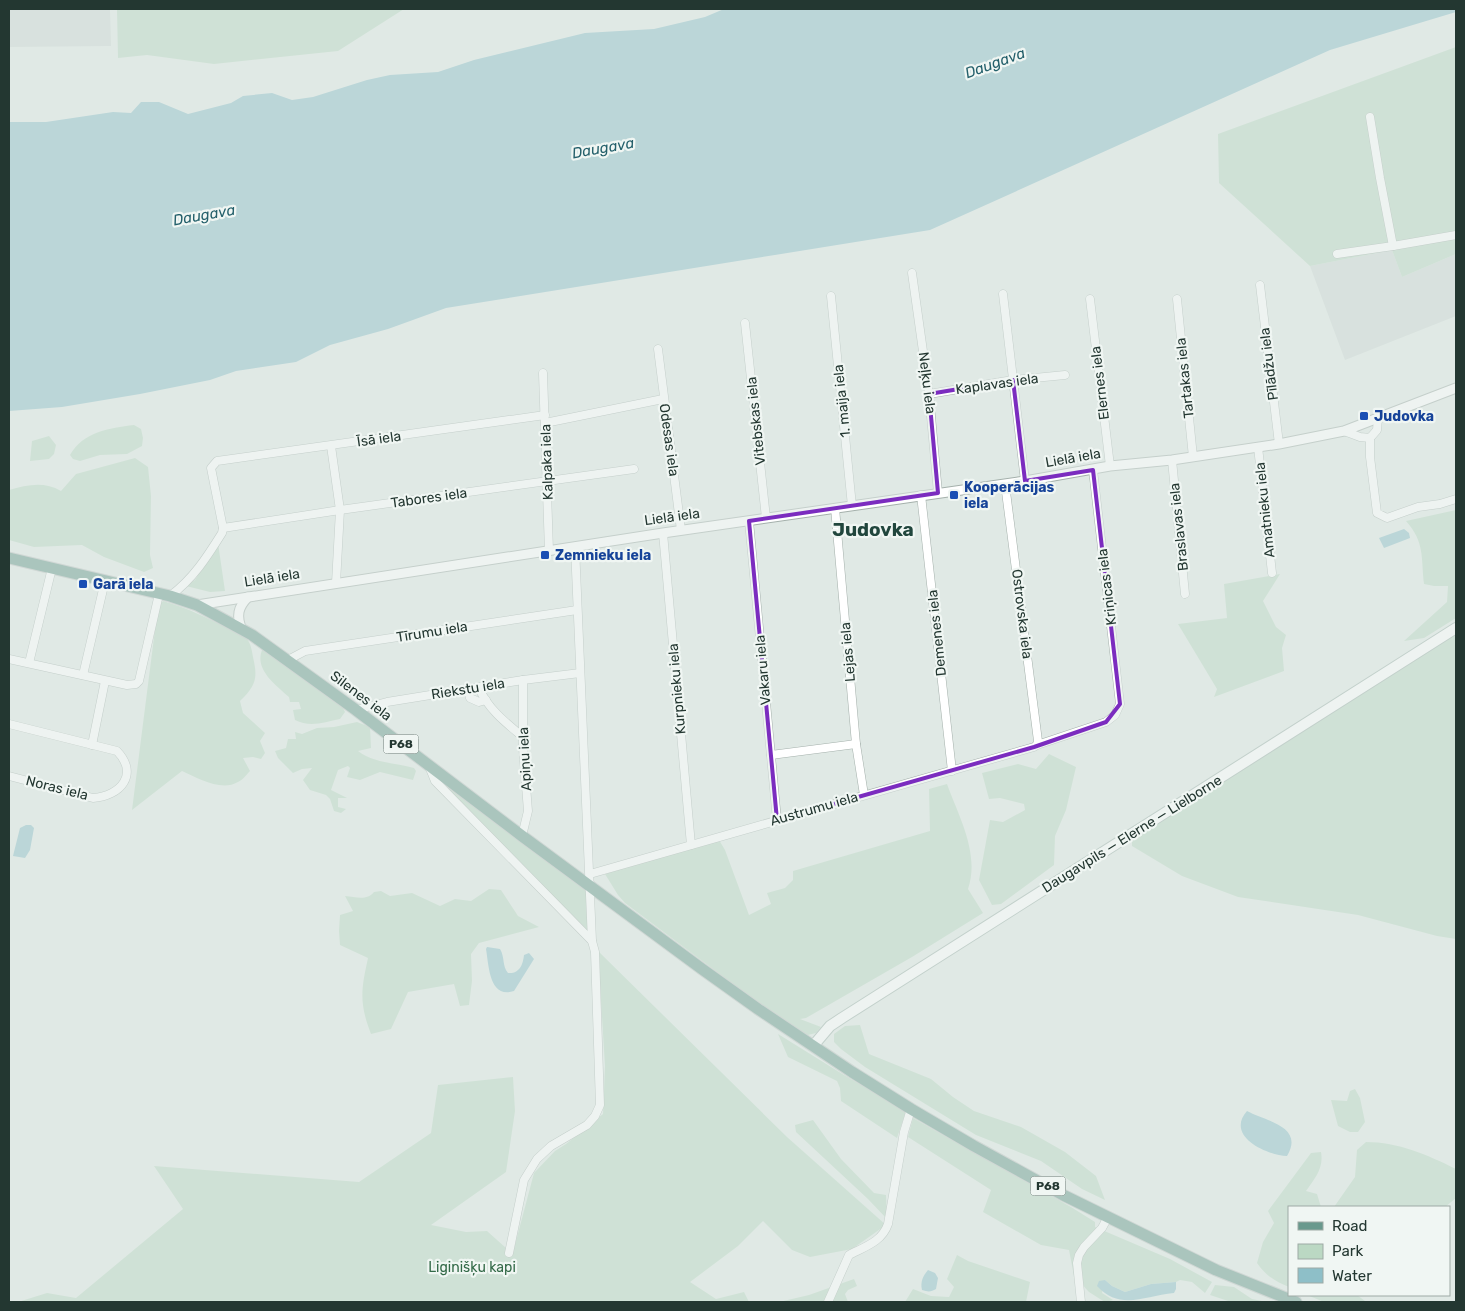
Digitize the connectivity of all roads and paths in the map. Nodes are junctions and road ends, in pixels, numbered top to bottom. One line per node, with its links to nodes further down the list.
1 (1370, 117): 3 (street)
2 (1456, 235): 3 (street)
3 (1393, 246): 4 (street)
4 (1337, 254)
5 (912, 273): 17 (street, Neļķu iela)
6 (1260, 284): 23 (street, Pīlādžu iela)
7 (1003, 294): 15 (street)
8 (831, 296): 37 (street, 1. maija iela)
9 (1090, 299): 28 (street, Elernes iela)
10 (1177, 300): 26 (street, Tartakas iela)
11 (745, 324): 40 (street, Vitebskas iela)
12 (658, 349): 18 (street, Odesas iela)
13 (543, 373): 20 (street, Kalpaka iela)
14 (1064, 375): 15 (street, Kaplavas iela)
15 (1012, 380): 17 (street, Kaplavas iela); 32 (street)
16 (1456, 388): 19 (street, Lielā iela)
17 (929, 394): 34 (street, Neļķu iela)
18 (663, 399): 20 (street, Īsā iela); 43 (street, Odesas iela)
19 (1378, 418): 21 (street, Lielā iela); 22 (street)
20 (545, 419): 24 (street, Īsā iela); 31 (street, Kalpaka iela)
21 (1344, 431): 22 (street); 23 (street, Lielā iela)
22 (1370, 438): 36 (street)
23 (1279, 444): 25 (street, Lielā iela)
24 (331, 446): 39 (street); 42 (street, Īsā iela)
25 (1258, 447): 26 (street, Lielā iela); 49 (street, Amatnieku iela)
26 (1193, 456): 27 (street, Lielā iela)
27 (1172, 460): 28 (street, Lielā iela); 52 (street, Braslavas iela)
28 (1110, 466): 30 (street, Lielā iela)
29 (634, 469): 31 (street, Tabores iela)
30 (1093, 470): 32 (street, Lielā iela); 69 (street, Kriņicas iela)
31 (547, 481): 39 (street, Tabores iela); 46 (street, Kalpaka iela)
32 (1025, 481): 33 (street, Lielā iela)
33 (1005, 484): 34 (street, Lielā iela); 75 (street, Ostrovska iela)
34 (938, 493): 35 (street, Lielā iela)
35 (921, 495): 37 (street, Lielā iela); 78 (street, Demenes iela)
36 (1456, 499)
37 (852, 506): 38 (street, Lielā iela)
38 (835, 508): 40 (street, Lielā iela); 73 (street, Lejas iela)
39 (340, 510): 42 (street, Tabores iela); 51 (street)
40 (766, 518): 41 (street, Lielā iela)
41 (749, 521): 43 (street, Lielā iela); 76 (street, Vakaru iela)
42 (223, 528): 53 (street)
43 (681, 530): 44 (street, Lielā iela)
44 (663, 533): 45 (street, Lielā iela); 83 (street, Kurpnieku iela)
45 (575, 547): 46 (street, Lielā iela); 56 (street)
46 (549, 551): 51 (street, Lielā iela)
47 (9, 558): 48 (main road, Lielā iela / P68)
48 (52, 568): 50 (main road, Lielā iela / P68); 61 (street)
49 (1272, 573)
50 (105, 581): 53 (main road, Lielā iela / P68); 63 (street)
51 (336, 583): 54 (street, Lielā iela)
52 (1185, 594)
53 (164, 595): 55 (main road, Lielā iela / P68); 65 (street)
54 (249, 596): 55 (street, Lielā iela); 58 (street)
55 (198, 605): 58 (main road, Silenes iela / P68)
56 (577, 610): 60 (street, Tīrumu iela); 62 (street)
57 (1456, 628): 86 (main road, Daugavpils — Elerne — Lielborne)
58 (242, 630): 60 (main road, Silenes iela / P68)
59 (9, 659): 61 (street)
60 (288, 660): 70 (main road, Silenes iela / P68)
61 (29, 664): 63 (street)
62 (580, 673): 64 (street, Riekstu iela); 84 (street)
63 (83, 675): 65 (street)
64 (523, 680): 66 (street, Riekstu iela); 72 (street, Apiņu iela)
65 (105, 681): 74 (street)
66 (479, 688): 67 (street, Riekstu iela); 68 (street)
67 (468, 690): 68 (street); 70 (street, Riekstu iela)
68 (486, 700): 72 (street)
69 (1120, 704): 75 (street, Austrumu iela)
70 (356, 710): 77 (main road, Silenes iela / P68)
71 (9, 724): 74 (street)
72 (523, 737): 82 (street, Apiņu iela)
73 (856, 744): 76 (street); 80 (street, Lejas iela)
74 (92, 745): 79 (street, Noras iela)
75 (1037, 745): 78 (street, Austrumu iela)
76 (771, 755): 81 (street, Vakaru iela)
77 (428, 764): 82 (main road, Silenes iela / P68); 85 (street)
78 (952, 771): 80 (street, Austrumu iela)
79 (9, 776)
80 (864, 795): 81 (street, Austrumu iela)
81 (777, 820): 83 (street, Austrumu iela)
82 (522, 836): 84 (main road, Silenes iela / P68)
83 (691, 845): 84 (street, Austrumu iela)
84 (593, 884): 85 (street); 86 (main road, P68)
85 (592, 941): 89 (street)
86 (813, 1046): 87 (main road, P68)
87 (912, 1109): 88 (main road, P68); 90 (street)
88 (1108, 1217): 91 (street); 92 (main road, P68)
89 (509, 1253)
90 (828, 1302)
91 (1081, 1302)
92 (1296, 1302)

